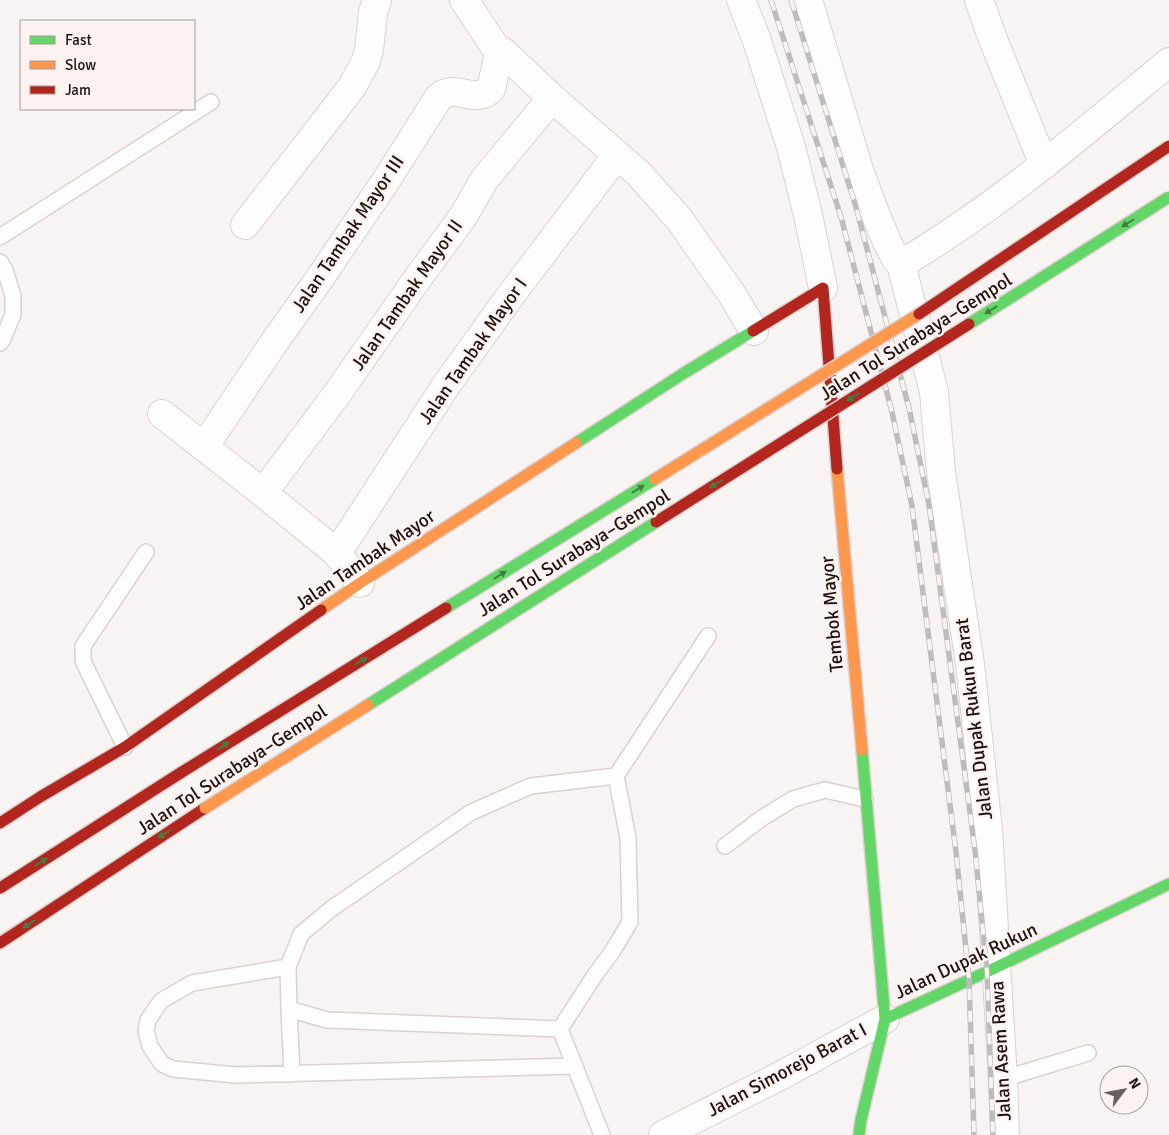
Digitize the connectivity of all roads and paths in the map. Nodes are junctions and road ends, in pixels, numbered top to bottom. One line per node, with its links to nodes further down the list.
1 (377, 0): 14 (street)
2 (464, 0): 6 (street)
3 (741, 0): 18 (street)
4 (808, 0): 17 (street, Jalan Dupak Rukun Barat)
5 (979, 0): 12 (street)
6 (499, 53): 8 (street); 22 (street, Jalan Tambak Mayor III)
7 (1169, 62): 12 (street)
8 (552, 98): 11 (street); 23 (street, Jalan Tambak Mayor II)
9 (211, 102): 15 (lane)
10 (1169, 146): 34 (main road, Jalan Tol Surabaya–Gempol, one-way to 10, bridge)
11 (617, 154): 19 (street); 25 (street, Jalan Tambak Mayor I)
12 (1044, 165): 17 (street)
13 (1169, 197): 35 (main road, Jalan Tol Surabaya–Gempol, one-way to 35, bridge)
14 (245, 225)
15 (0, 237)
16 (0, 262): 20 (lane)
17 (901, 264): 37 (street, Jalan Dupak Rukun Barat)
18 (823, 288): 19 (main road); 30 (main road, Tembok Mayor)
19 (754, 331): 26 (main road, Jalan Tambak Mayor)
20 (0, 343)
21 (162, 414): 22 (street)
22 (204, 447): 23 (street)
23 (263, 493): 25 (street)
24 (146, 552): 28 (lane)
25 (336, 553): 26 (street)
26 (360, 583): 28 (main road, Jalan Tambak Mayor)
27 (708, 636): 29 (lane)
28 (125, 747): 31 (main road, Jalan Tambak Mayor)
29 (616, 776): 36 (lane); 40 (lane)
30 (865, 799): 32 (lane); 39 (main road, Tembok Mayor)
31 (0, 823)
32 (725, 846)
33 (1169, 884): 37 (main road, Jalan Dupak Rukun)
34 (0, 888)
35 (0, 943)
36 (288, 967): 38 (lane); 43 (lane)
37 (997, 967): 39 (main road, Jalan Dupak Rukun); 44 (street, Jalan Asem Rawa)
38 (289, 1009): 40 (lane); 43 (lane)
39 (885, 1018): 46 (street, Jalan Simorejo Barat I); 47 (main road, Jalan Dupak Rukun)
40 (560, 1029): 42 (lane)
41 (1088, 1053): 44 (lane)
42 (574, 1066): 43 (lane); 45 (lane)
43 (292, 1074)
44 (1003, 1079): 48 (street, Jalan Asem Rawa)
45 (602, 1135)
46 (662, 1135)
47 (859, 1135)
48 (1005, 1135)

